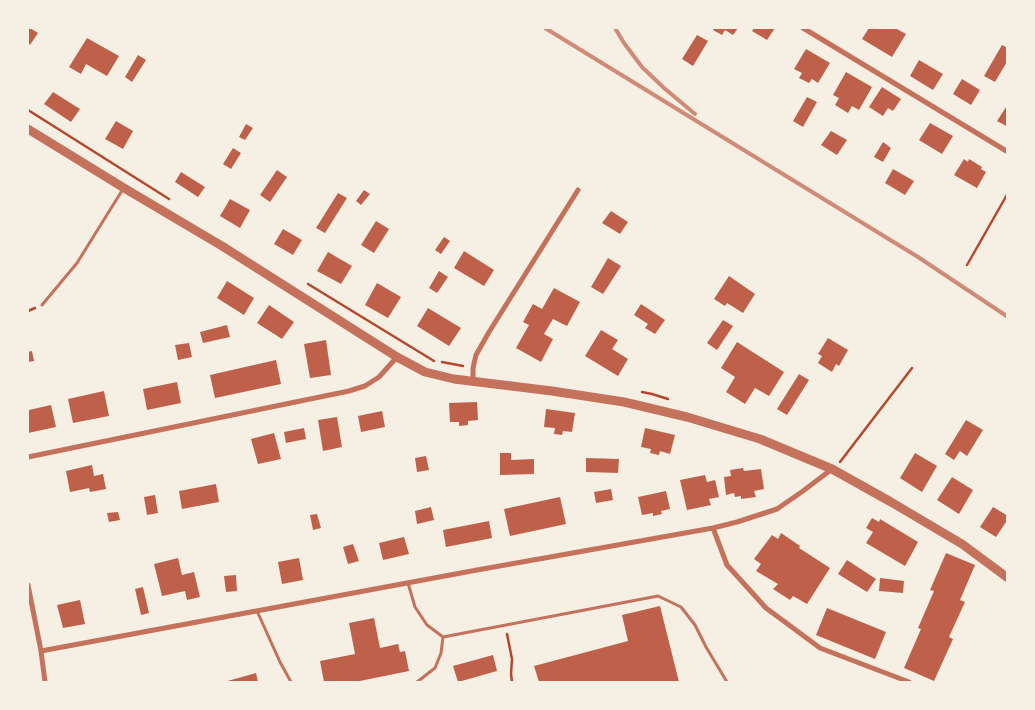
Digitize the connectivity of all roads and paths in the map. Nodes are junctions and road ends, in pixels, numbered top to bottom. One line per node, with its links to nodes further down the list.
1 (803, 28): 4 (street)
2 (28, 110): 8 (path)
3 (28, 129): 5 (street)
4 (1008, 152)
5 (124, 188): 11 (lane); 12 (street)
6 (578, 190): 13 (street)
7 (1008, 193): 9 (path)
8 (171, 200)
9 (967, 266)
10 (306, 283): 13 (path)
11 (42, 305)
12 (397, 357): 15 (street); 18 (street)
13 (473, 368): 15 (street)
14 (912, 368): 19 (path)
15 (472, 381): 20 (street)
16 (633, 391): 17 (path)
17 (670, 399)
18 (28, 457)
19 (842, 460)
20 (832, 469): 21 (street); 22 (street)
21 (713, 528): 23 (street); 34 (street)
22 (1008, 578)
23 (408, 582): 25 (street); 27 (lane)
24 (28, 585): 28 (street)
25 (257, 610): 28 (street); 30 (lane)
26 (505, 626): 27 (lane); 32 (path); 33 (lane)
27 (443, 638): 31 (lane)
28 (41, 651): 29 (street)
29 (45, 682)
30 (291, 682)
31 (417, 682)
32 (512, 682)
33 (727, 682)
34 (908, 682)

